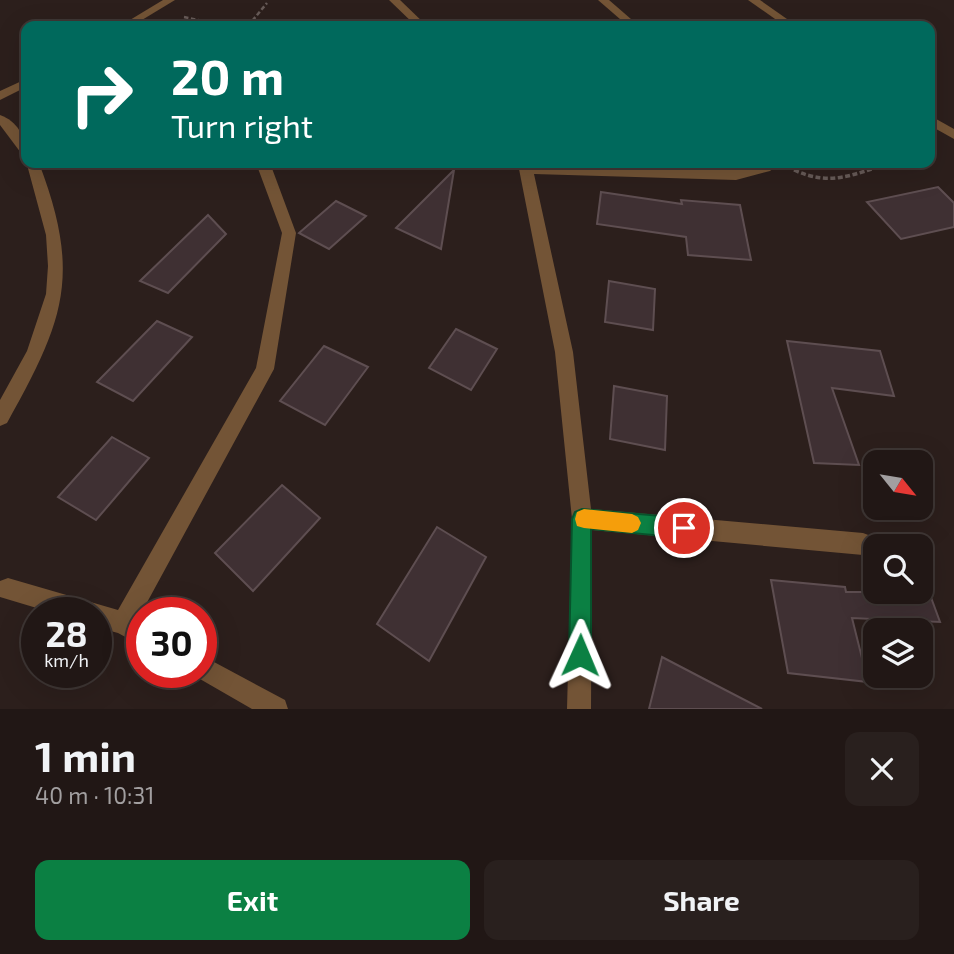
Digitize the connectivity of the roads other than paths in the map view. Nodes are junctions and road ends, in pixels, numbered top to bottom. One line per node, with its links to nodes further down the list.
1 (170, 0): 5 (street)
2 (394, 0): 6 (street)
3 (603, 0): 7 (street)
4 (753, 0): 8 (street)
5 (134, 21)
6 (417, 21)
7 (628, 21)
8 (784, 21)
9 (21, 85): 10 (street)
10 (0, 96)
11 (0, 119): 14 (street)
12 (935, 123): 13 (street)
13 (954, 135)
14 (21, 143)
15 (34, 168): 20 (street)
16 (265, 168): 25 (street)
17 (524, 168): 21 (street)
18 (571, 168): 19 (street)
19 (765, 168)
20 (0, 417)
21 (582, 519): 22 (street); 28 (street)
22 (863, 544)
23 (8, 589): 24 (street)
24 (35, 597)
25 (148, 597)
26 (217, 676): 27 (street)
27 (276, 709)
28 (579, 709)

